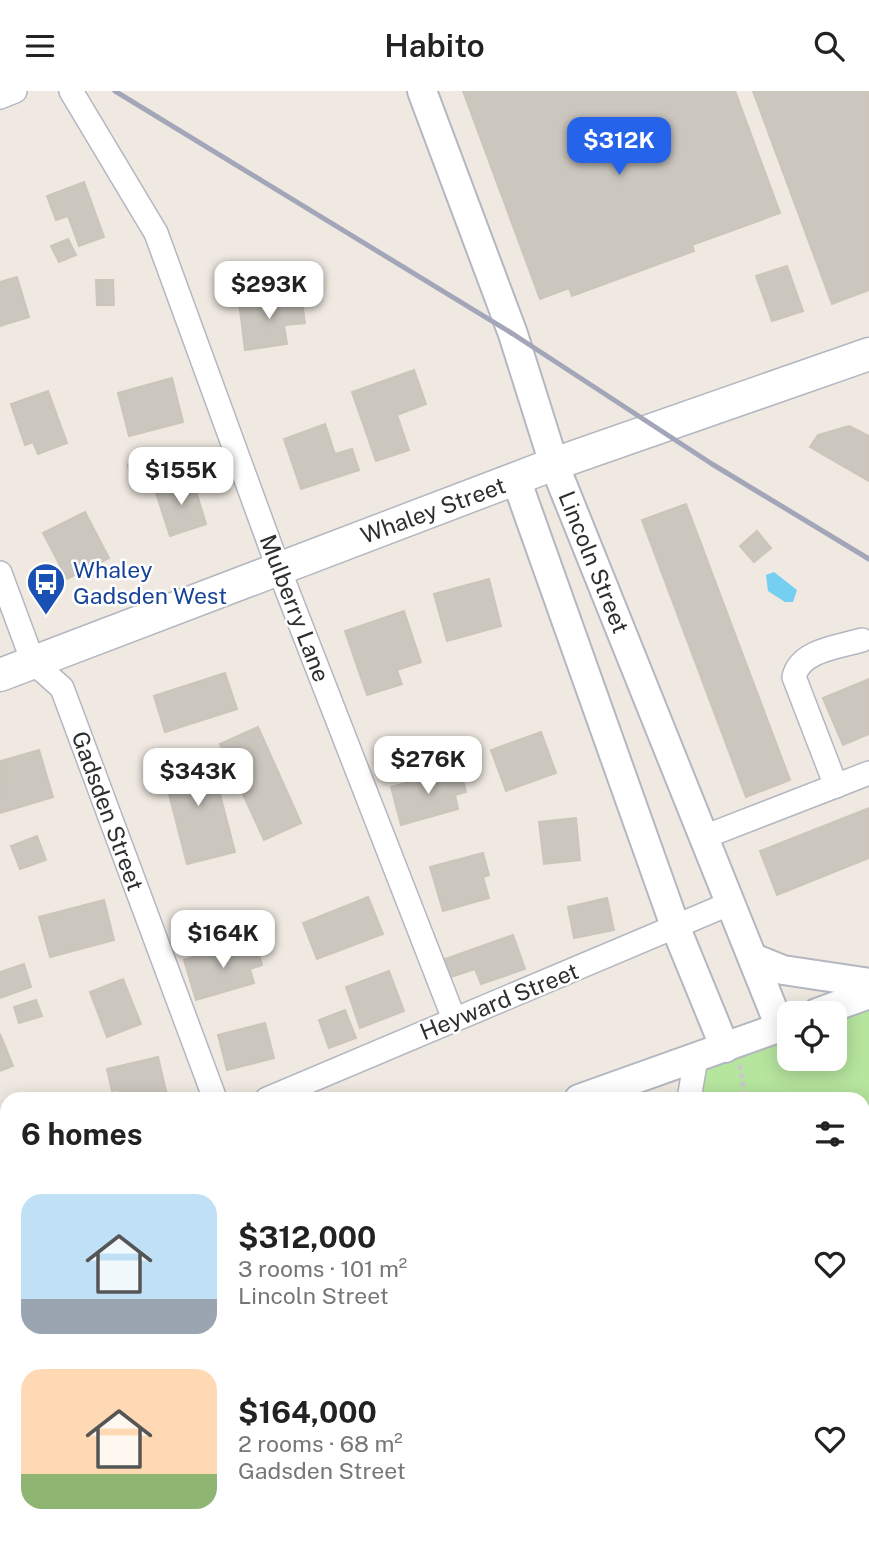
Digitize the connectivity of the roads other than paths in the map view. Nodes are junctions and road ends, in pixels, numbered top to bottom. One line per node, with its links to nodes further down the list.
1 (15, 91): 4 (street)
2 (71, 91): 8 (street, Mulberry Lane)
3 (422, 91): 6 (street, Lincoln Street)
4 (0, 97)
5 (869, 354): 6 (main road, Whaley Street)
6 (554, 464): 7 (main road, Whaley Street); 15 (street, Lincoln Street)
7 (516, 479): 8 (main road, Whaley Street); 17 (street, Lincoln Street)
8 (278, 567): 11 (main road, Whaley Street); 23 (street, Mulberry Lane)
9 (0, 573): 11 (street)
10 (862, 640): 14 (street)
11 (33, 662): 12 (main road, Whaley Street); 27 (street, Gadsden Street)
12 (0, 674)
13 (869, 773): 14 (street)
14 (836, 786): 15 (street)
15 (704, 837): 16 (street, Lincoln Street)
16 (731, 903): 17 (street, Heyward Street); 18 (street, Lincoln Street)
17 (675, 926): 23 (street, Heyward Street); 25 (street, Lincoln Street)
18 (752, 958): 19 (street); 22 (street, Lincoln Street)
19 (869, 983)
20 (869, 994): 21 (street)
21 (847, 1002)
22 (777, 1010)
23 (454, 1019): 28 (street, Heyward Street)
24 (777, 1029): 25 (street)
25 (724, 1048): 26 (street)
26 (696, 1058): 29 (street); 30 (street)
27 (212, 1092)
28 (283, 1092)
29 (599, 1092)
30 (690, 1092)

